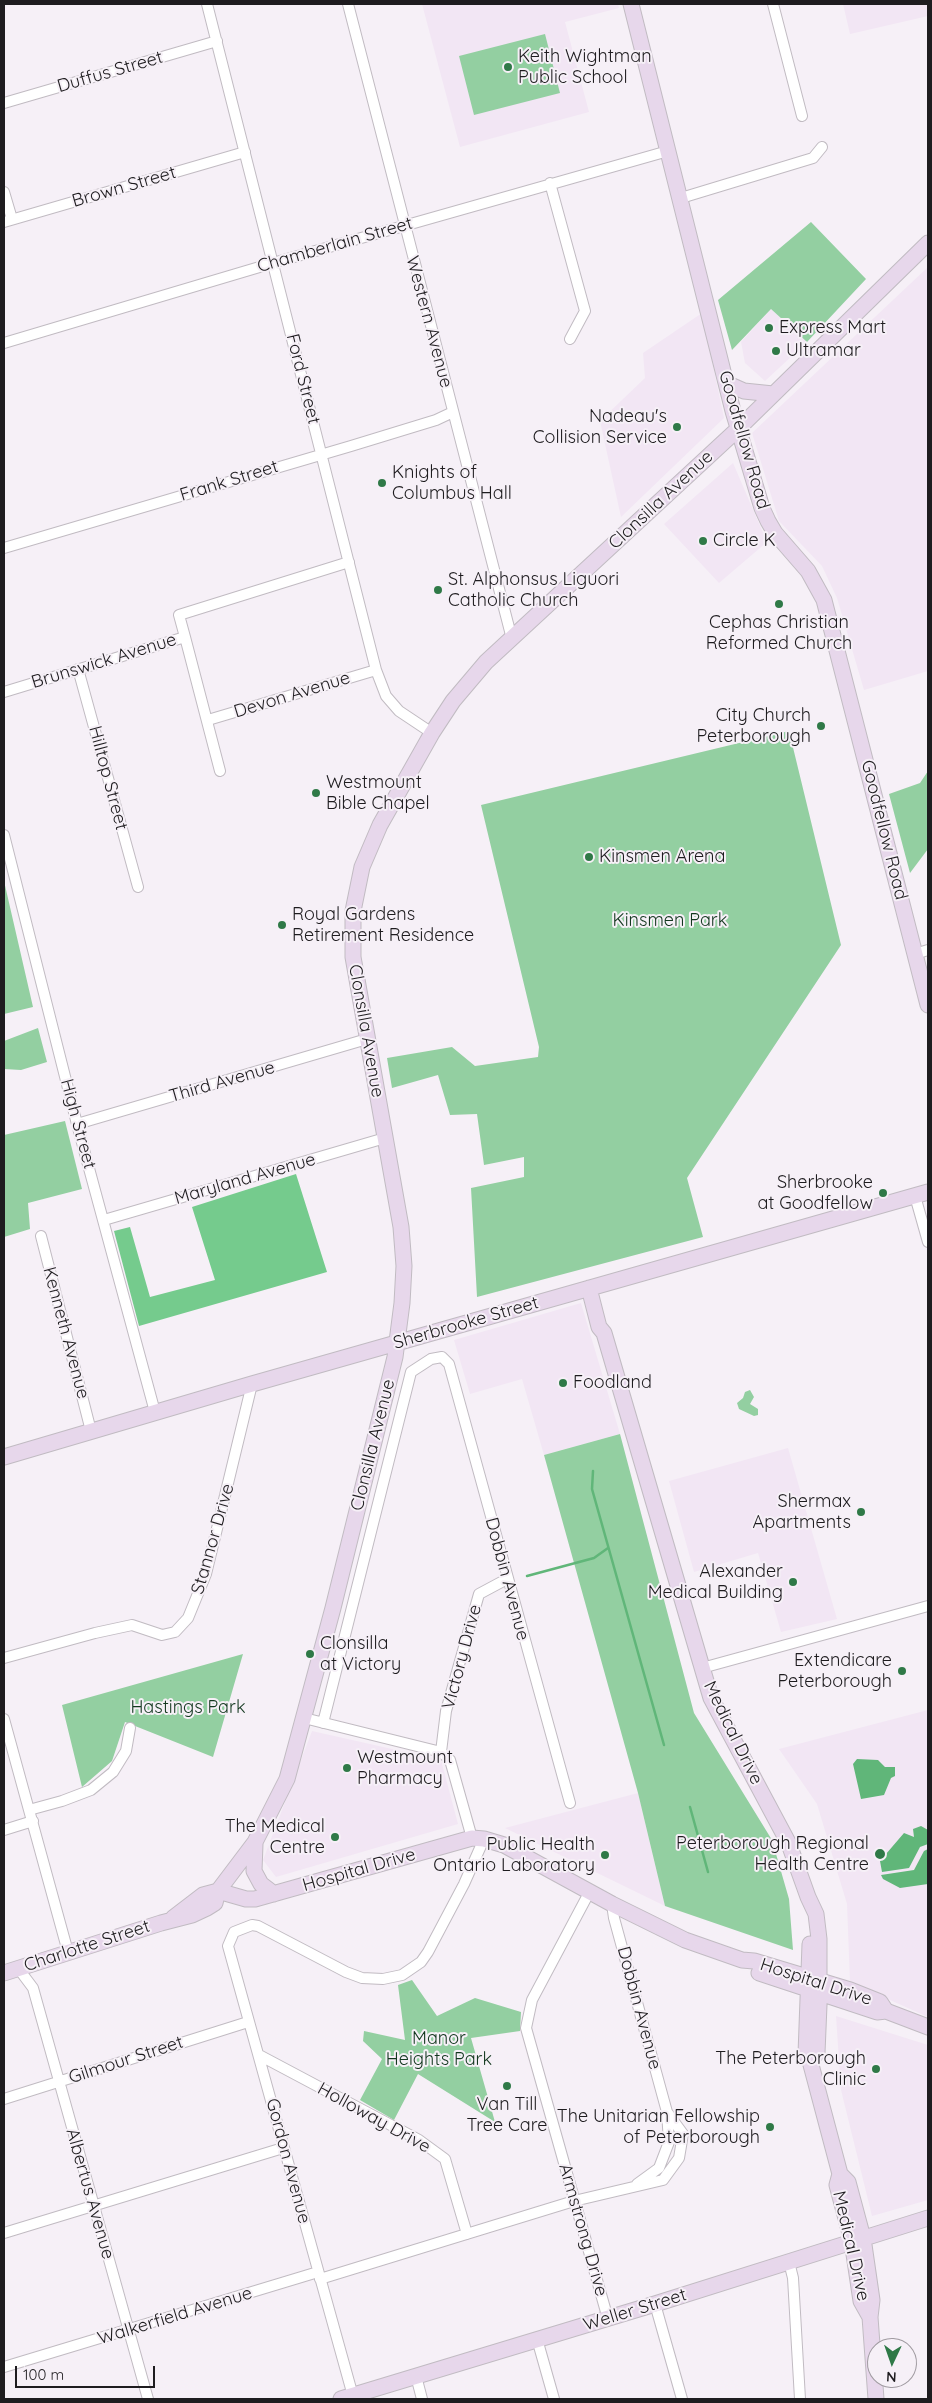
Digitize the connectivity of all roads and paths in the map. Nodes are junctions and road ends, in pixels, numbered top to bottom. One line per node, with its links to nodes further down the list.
1 (207, 4): 5 (street, Ford Street)
2 (348, 4): 15 (street, Western Avenue)
3 (632, 4): 9 (main road, Goodfellow Road)
4 (773, 4): 7 (street)
5 (217, 41): 6 (street, Duffus Street); 10 (street, Ford Street)
6 (4, 103)
7 (802, 116)
8 (822, 147): 13 (street)
9 (668, 151): 11 (street, Chamberlain Street); 13 (main road, Goodfellow Road)
10 (245, 152): 14 (street, Brown Street); 17 (street, Ford Street)
11 (550, 183): 15 (street, Chamberlain Street); 18 (street)
12 (4, 192): 14 (street)
13 (681, 198): 20 (main road, Goodfellow Road)
14 (8, 221)
15 (404, 226): 17 (street, Chamberlain Street); 22 (street, Western Avenue)
16 (928, 243): 21 (main road, Clonsilla Avenue)
17 (273, 262): 19 (street, Chamberlain Street); 24 (street, Ford Street)
18 (570, 339)
19 (4, 343)
20 (726, 383): 21 (main road); 23 (main road, Goodfellow Road)
21 (773, 394): 23 (main road, Clonsilla Avenue)
22 (452, 412): 24 (street, Frank Street); 28 (street, Western Avenue)
23 (739, 428): 28 (main road, Clonsilla Avenue); 37 (main road, Goodfellow Road)
24 (322, 454): 25 (street, Frank Street); 26 (street, Ford Street)
25 (4, 548)
26 (349, 562): 27 (street, Brunswick Avenue); 30 (street, Ford Street)
27 (184, 636): 29 (street, Brunswick Avenue); 32 (street)
28 (512, 639): 33 (main road, Clonsilla Avenue)
29 (78, 669): 31 (street, Brunswick Avenue); 36 (street, Hilltop Street)
30 (376, 670): 32 (street, Devon Avenue); 33 (street, Ford Street)
31 (4, 692)
32 (208, 720): 34 (street)
33 (432, 733): 39 (main road, Clonsilla Avenue)
34 (220, 771)
35 (4, 834): 40 (street, High Street)
36 (138, 887)
37 (922, 952): 38 (main road, Goodfellow Road)
38 (928, 1005)
39 (367, 1039): 40 (street, Third Avenue); 41 (main road, Clonsilla Avenue)
40 (77, 1124): 43 (street, High Street)
41 (385, 1138): 43 (street, Maryland Avenue); 47 (main road, Clonsilla Avenue)
42 (922, 1194): 45 (street); 46 (main road, Sherbrooke Street)
43 (104, 1220): 50 (street, High Street)
44 (41, 1236): 51 (street, Kenneth Avenue)
45 (928, 1242)
46 (593, 1287): 47 (main road, Sherbrooke Street); 56 (main road, Medical Drive)
47 (397, 1343): 49 (main road, Sherbrooke Street); 57 (main road, Clonsilla Avenue)
48 (442, 1357): 53 (street, Dobbin Avenue); 59 (street, Clonsilla Avenue)
49 (252, 1384): 50 (main road, Sherbrooke Street); 55 (street, Stannor Drive)
50 (155, 1412): 51 (main road, Sherbrooke Street)
51 (91, 1431): 52 (main road, Sherbrooke Street)
52 (4, 1457)
53 (507, 1579): 61 (street, Victory Drive); 62 (street, Dobbin Avenue)
54 (928, 1606): 56 (street)
55 (4, 1658)
56 (702, 1668): 75 (main road, Medical Drive)
57 (304, 1718): 59 (street); 67 (main road, Clonsilla Avenue)
58 (4, 1719): 63 (street)
59 (323, 1723): 61 (street)
60 (130, 1728): 63 (street)
61 (441, 1752): 66 (street)
62 (570, 1804)
63 (29, 1810): 64 (street)
64 (32, 1821): 65 (street); 72 (street)
65 (4, 1830)
66 (478, 1838): 68 (main road, Hospital Drive); 70 (main road, Hospital Drive); 77 (street, Gordon Avenue)
67 (255, 1842): 69 (main road, Charlotte Street); 70 (main road)
68 (590, 1891): 71 (main road, Hospital Drive); 85 (street, Armstrong Drive)
69 (218, 1892): 70 (main road, Hospital Drive); 72 (main road, Charlotte Street)
70 (274, 1894)
71 (612, 1904): 75 (main road, Hospital Drive); 82 (street, Dobbin Avenue)
72 (68, 1952): 73 (main road, Charlotte Street)
73 (36, 1963): 74 (main road, Charlotte Street); 76 (street, Albertus Avenue)
74 (11, 1970): 76 (street, Albertus Avenue)
75 (814, 1985): 78 (main road, Hospital Drive); 90 (main road, Medical Drive)
76 (32, 1988): 80 (street, Albertus Avenue)
77 (248, 2022): 79 (street, Gordon Avenue); 80 (street, Gilmour Street)
78 (928, 2028)
79 (259, 2054): 83 (street, Gordon Avenue); 89 (street, Holloway Drive)
80 (59, 2082): 81 (street, Gilmour Street); 86 (street, Albertus Avenue)
81 (4, 2098)
82 (667, 2112): 84 (street, Dobbin Avenue); 84 (street, Dobbin Avenue)
83 (283, 2148): 86 (street); 92 (street, Gordon Avenue)
84 (634, 2186): 85 (street, Walkerfield Avenue)
85 (574, 2201): 89 (street, Walkerfield Avenue); 94 (street, Armstrong Drive)
86 (93, 2205): 88 (street); 95 (street, Albertus Avenue)
87 (928, 2218): 90 (main road, Weller Street)
88 (4, 2234)
89 (467, 2234): 92 (street, Walkerfield Avenue)
90 (857, 2239): 91 (main road, Weller Street); 105 (main road, Medical Drive)
91 (789, 2262): 93 (main road, Weller Street); 104 (street)
92 (319, 2275): 95 (street, Walkerfield Avenue); 99 (street, Gordon Avenue)
93 (656, 2304): 94 (main road, Weller Street); 103 (street)
94 (608, 2319): 96 (main road, Weller Street)
95 (129, 2330): 97 (street, Walkerfield Avenue); 100 (street, Albertus Avenue)
96 (538, 2339): 98 (main road, Weller Street); 102 (street)
97 (4, 2367)
98 (416, 2376): 99 (main road, Weller Street); 101 (street)
99 (347, 2397)
100 (148, 2399)
101 (422, 2399)
102 (554, 2399)
103 (682, 2399)
104 (800, 2399)
105 (876, 2399)

